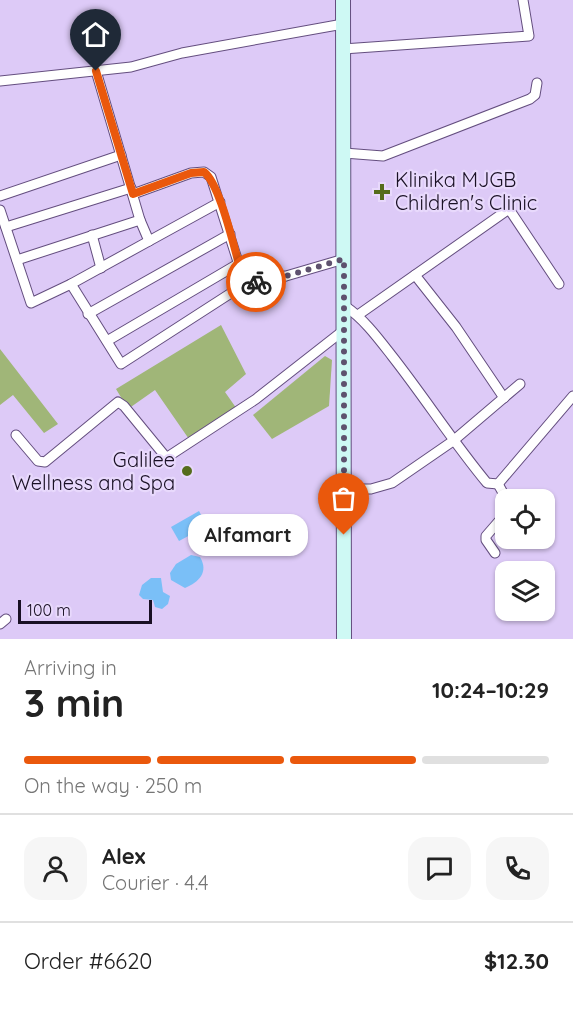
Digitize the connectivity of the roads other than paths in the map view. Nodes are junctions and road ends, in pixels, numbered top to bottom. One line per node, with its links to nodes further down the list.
1 (343, 0): 3 (main road)
2 (523, 0): 4 (street)
3 (343, 24): 4 (main road); 5 (street)
4 (343, 49): 8 (main road)
5 (96, 71): 6 (street); 9 (street)
6 (0, 81)
7 (537, 83): 8 (street)
8 (344, 153): 19 (main road)
9 (121, 155): 10 (street); 11 (street)
10 (132, 191): 12 (street); 14 (street); 15 (street)
11 (0, 196)
12 (220, 202): 16 (street); 18 (street)
13 (0, 210): 15 (street)
14 (140, 219): 17 (street); 18 (street)
15 (6, 227): 20 (street)
16 (230, 234): 21 (street); 28 (street)
17 (92, 235): 20 (street); 22 (street)
18 (149, 241): 22 (street)
19 (344, 259): 25 (street); 27 (main road)
20 (17, 260): 24 (street)
21 (238, 264): 25 (street); 31 (street)
22 (101, 268): 24 (street)
23 (415, 274): 26 (street); 29 (street); 33 (street)
24 (71, 284): 28 (street)
25 (245, 284): 31 (street)
26 (559, 284)
27 (345, 306): 29 (street); 30 (main road)
28 (88, 314): 31 (street)
29 (358, 315): 36 (street)
30 (344, 330): 35 (street); 38 (main road)
31 (107, 341)
32 (520, 384): 33 (street)
33 (504, 398): 36 (street)
34 (572, 399): 37 (street)
35 (16, 435)
36 (453, 441): 37 (street); 38 (street)
37 (498, 484): 39 (street)
38 (344, 489): 42 (main road)
39 (501, 489)
40 (495, 526): 41 (street)
41 (495, 553)
42 (344, 639)

